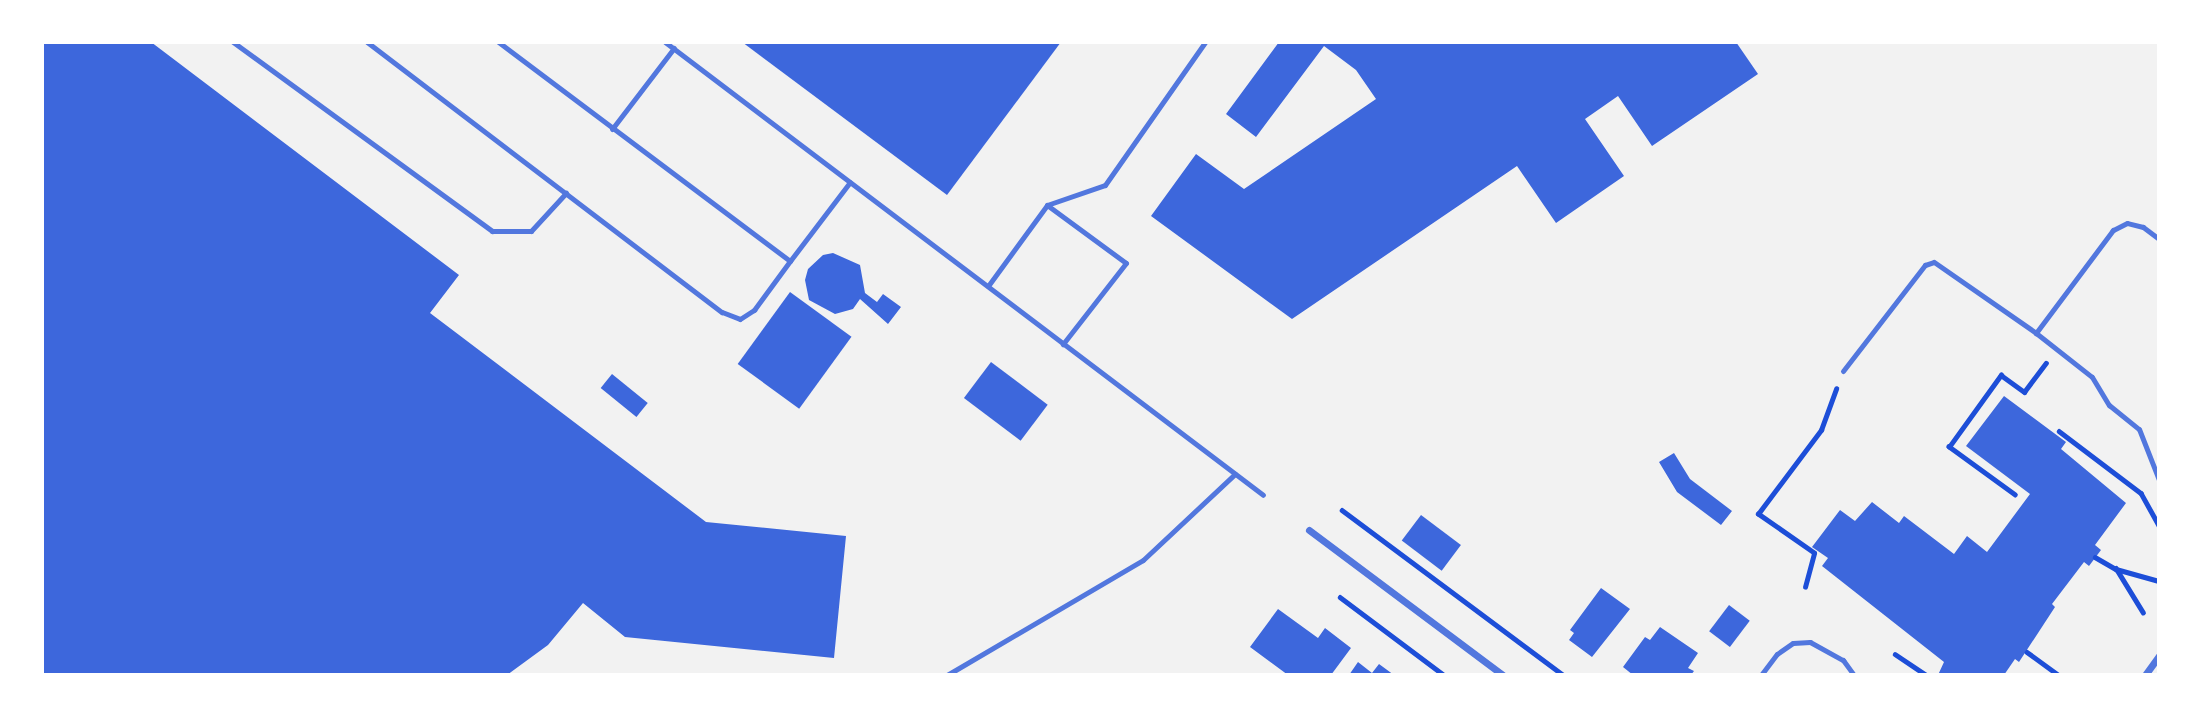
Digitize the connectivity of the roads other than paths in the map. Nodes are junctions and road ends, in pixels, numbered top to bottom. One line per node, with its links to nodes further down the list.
1 (233, 42): 9 (lane)
2 (367, 42): 9 (lane)
3 (498, 42): 7 (lane)
4 (666, 42): 6 (lane)
5 (1205, 42): 10 (lane)
6 (674, 48): 7 (lane); 8 (lane)
7 (611, 129): 12 (lane)
8 (850, 181): 12 (lane); 13 (lane)
9 (566, 193): 12 (lane)
10 (1047, 205): 13 (lane); 15 (lane)
11 (2159, 239): 14 (lane)
12 (790, 261)
13 (988, 286): 15 (lane)
14 (2036, 333): 16 (lane); 18 (lane)
15 (1063, 344): 19 (lane)
16 (1843, 371)
17 (2159, 459): 18 (lane)
18 (2154, 464): 20 (lane)
19 (1235, 474): 21 (lane); 24 (lane)
20 (2159, 480)
21 (1263, 495)
22 (1308, 530): 25 (street)
23 (2159, 656): 28 (street)
24 (947, 675)
25 (1503, 675)
26 (1761, 675): 27 (lane)
27 (1854, 675)
28 (2145, 675)

